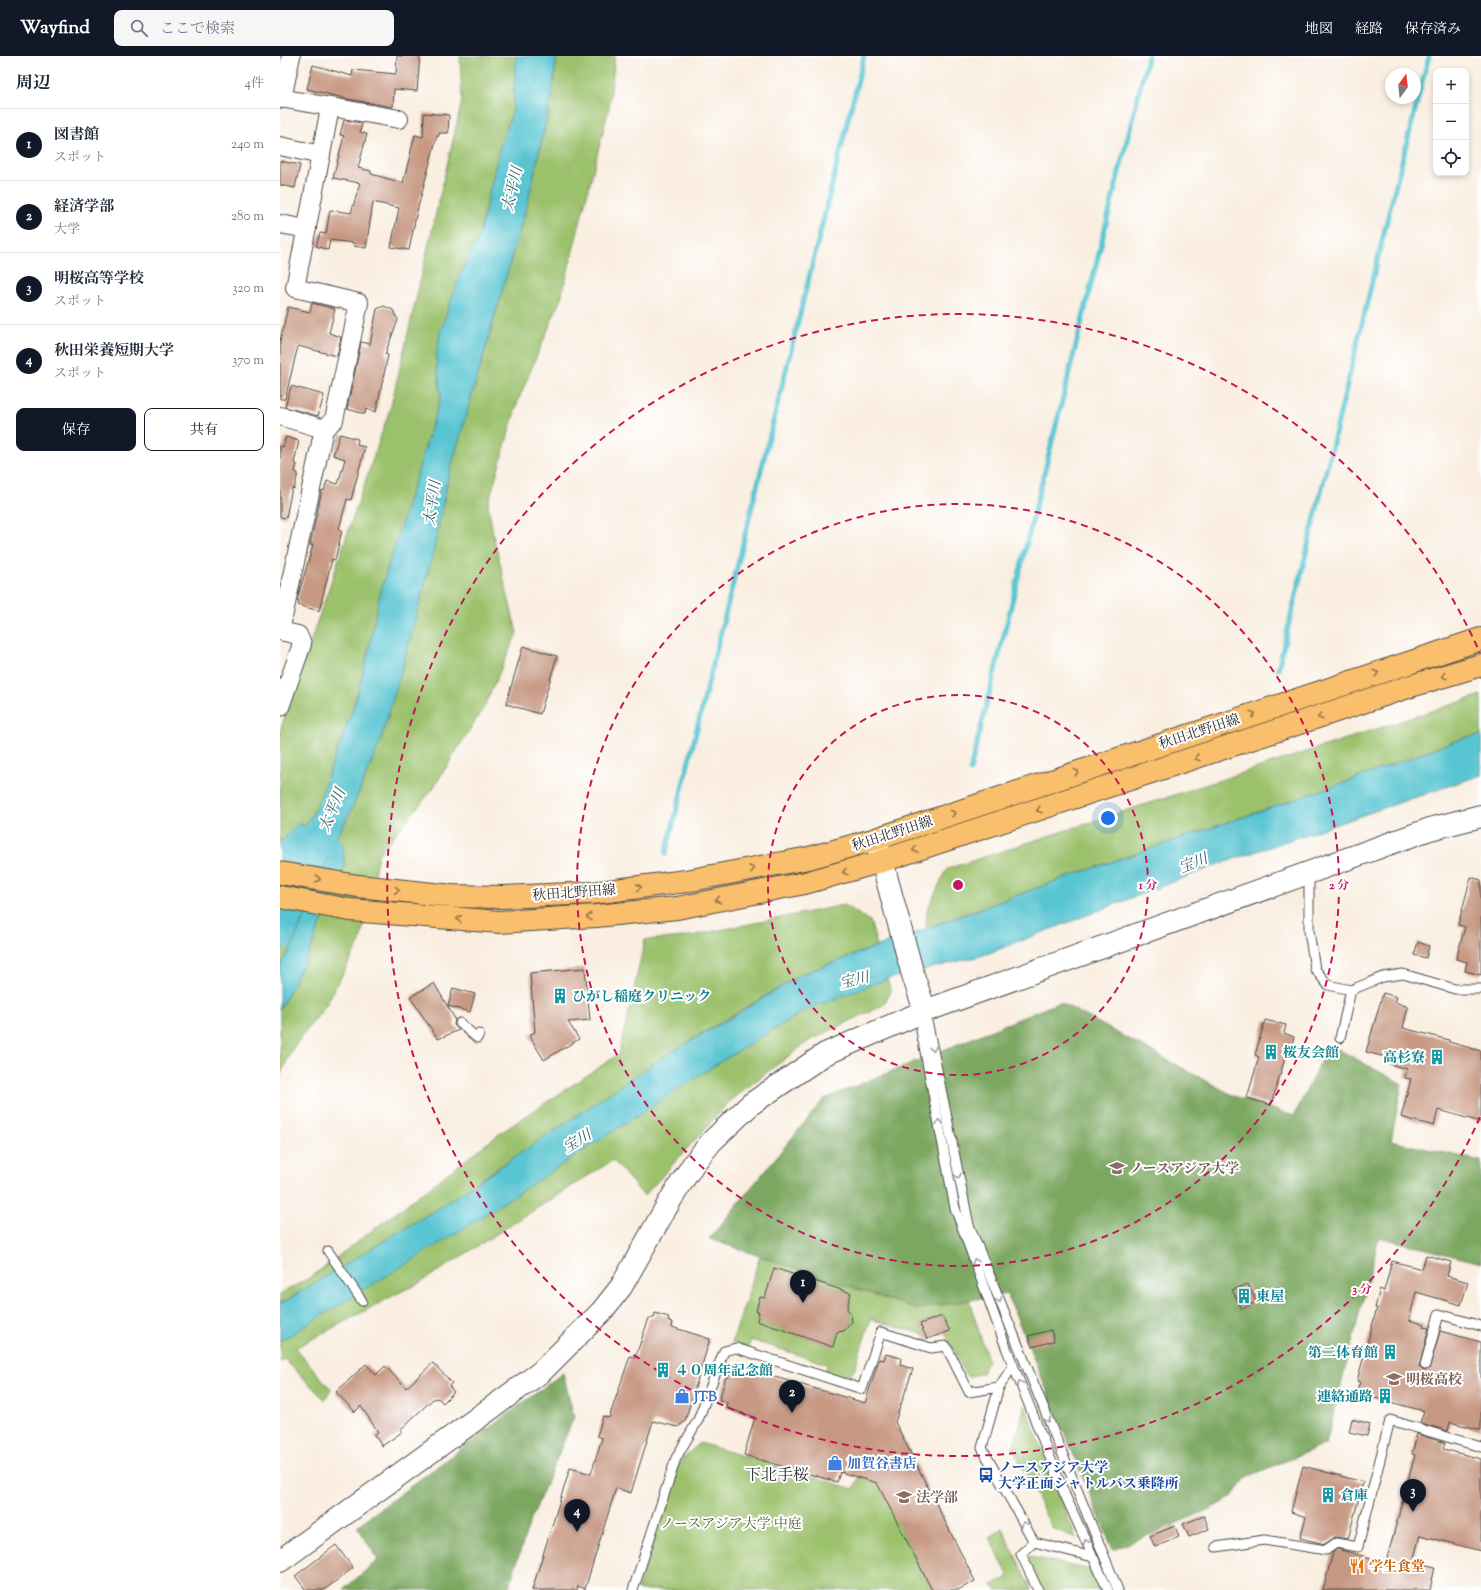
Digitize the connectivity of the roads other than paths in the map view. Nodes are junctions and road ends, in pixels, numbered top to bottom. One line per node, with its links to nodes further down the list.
1 (291, 56): 2 (street)
2 (281, 98): 3 (street)
3 (330, 108): 4 (street); 6 (street)
4 (398, 119)
5 (280, 146): 6 (street)
6 (321, 155): 8 (street)
7 (280, 224): 8 (street)
8 (306, 229): 9 (street)
9 (288, 286): 11 (street)
10 (280, 416): 11 (street)
11 (324, 430): 12 (street)
12 (280, 631): 15 (street)
13 (1481, 639): 17 (main road, 秋田北野田線, one-way to 13)
14 (1481, 665): 18 (main road, 秋田北野田線, one-way to 18)
15 (280, 707)
16 (1481, 816): 20 (street)
17 (876, 839): 18 (street); 19 (main road, 秋田北野田線, one-way to 17)
18 (882, 861): 21 (main road, 秋田北野田線, one-way to 21); 24 (street)
19 (280, 873)
20 (1309, 873): 23 (lane); 24 (street)
21 (280, 897)
22 (1481, 989): 23 (lane)
23 (1351, 990): 27 (lane)
24 (925, 1011): 32 (lane, one-way to 24); 38 (street); 42 (lane, one-way to 42)
25 (460, 1022): 26 (lane)
26 (479, 1034)
27 (1340, 1038)
28 (328, 1251): 29 (lane)
29 (362, 1301)
30 (1481, 1326): 31 (lane)
31 (1425, 1365)
32 (1013, 1366): 33 (lane); 37 (lane, one-way to 32)
33 (999, 1387): 35 (lane, one-way to 33); 39 (lane)
34 (1481, 1447): 36 (lane)
35 (1034, 1542): 37 (lane); 40 (lane)
36 (1216, 1547)
37 (1093, 1557): 41 (lane)
38 (280, 1560)
39 (632, 1590)
40 (1038, 1590)
41 (1108, 1590)
42 (1118, 1590)

